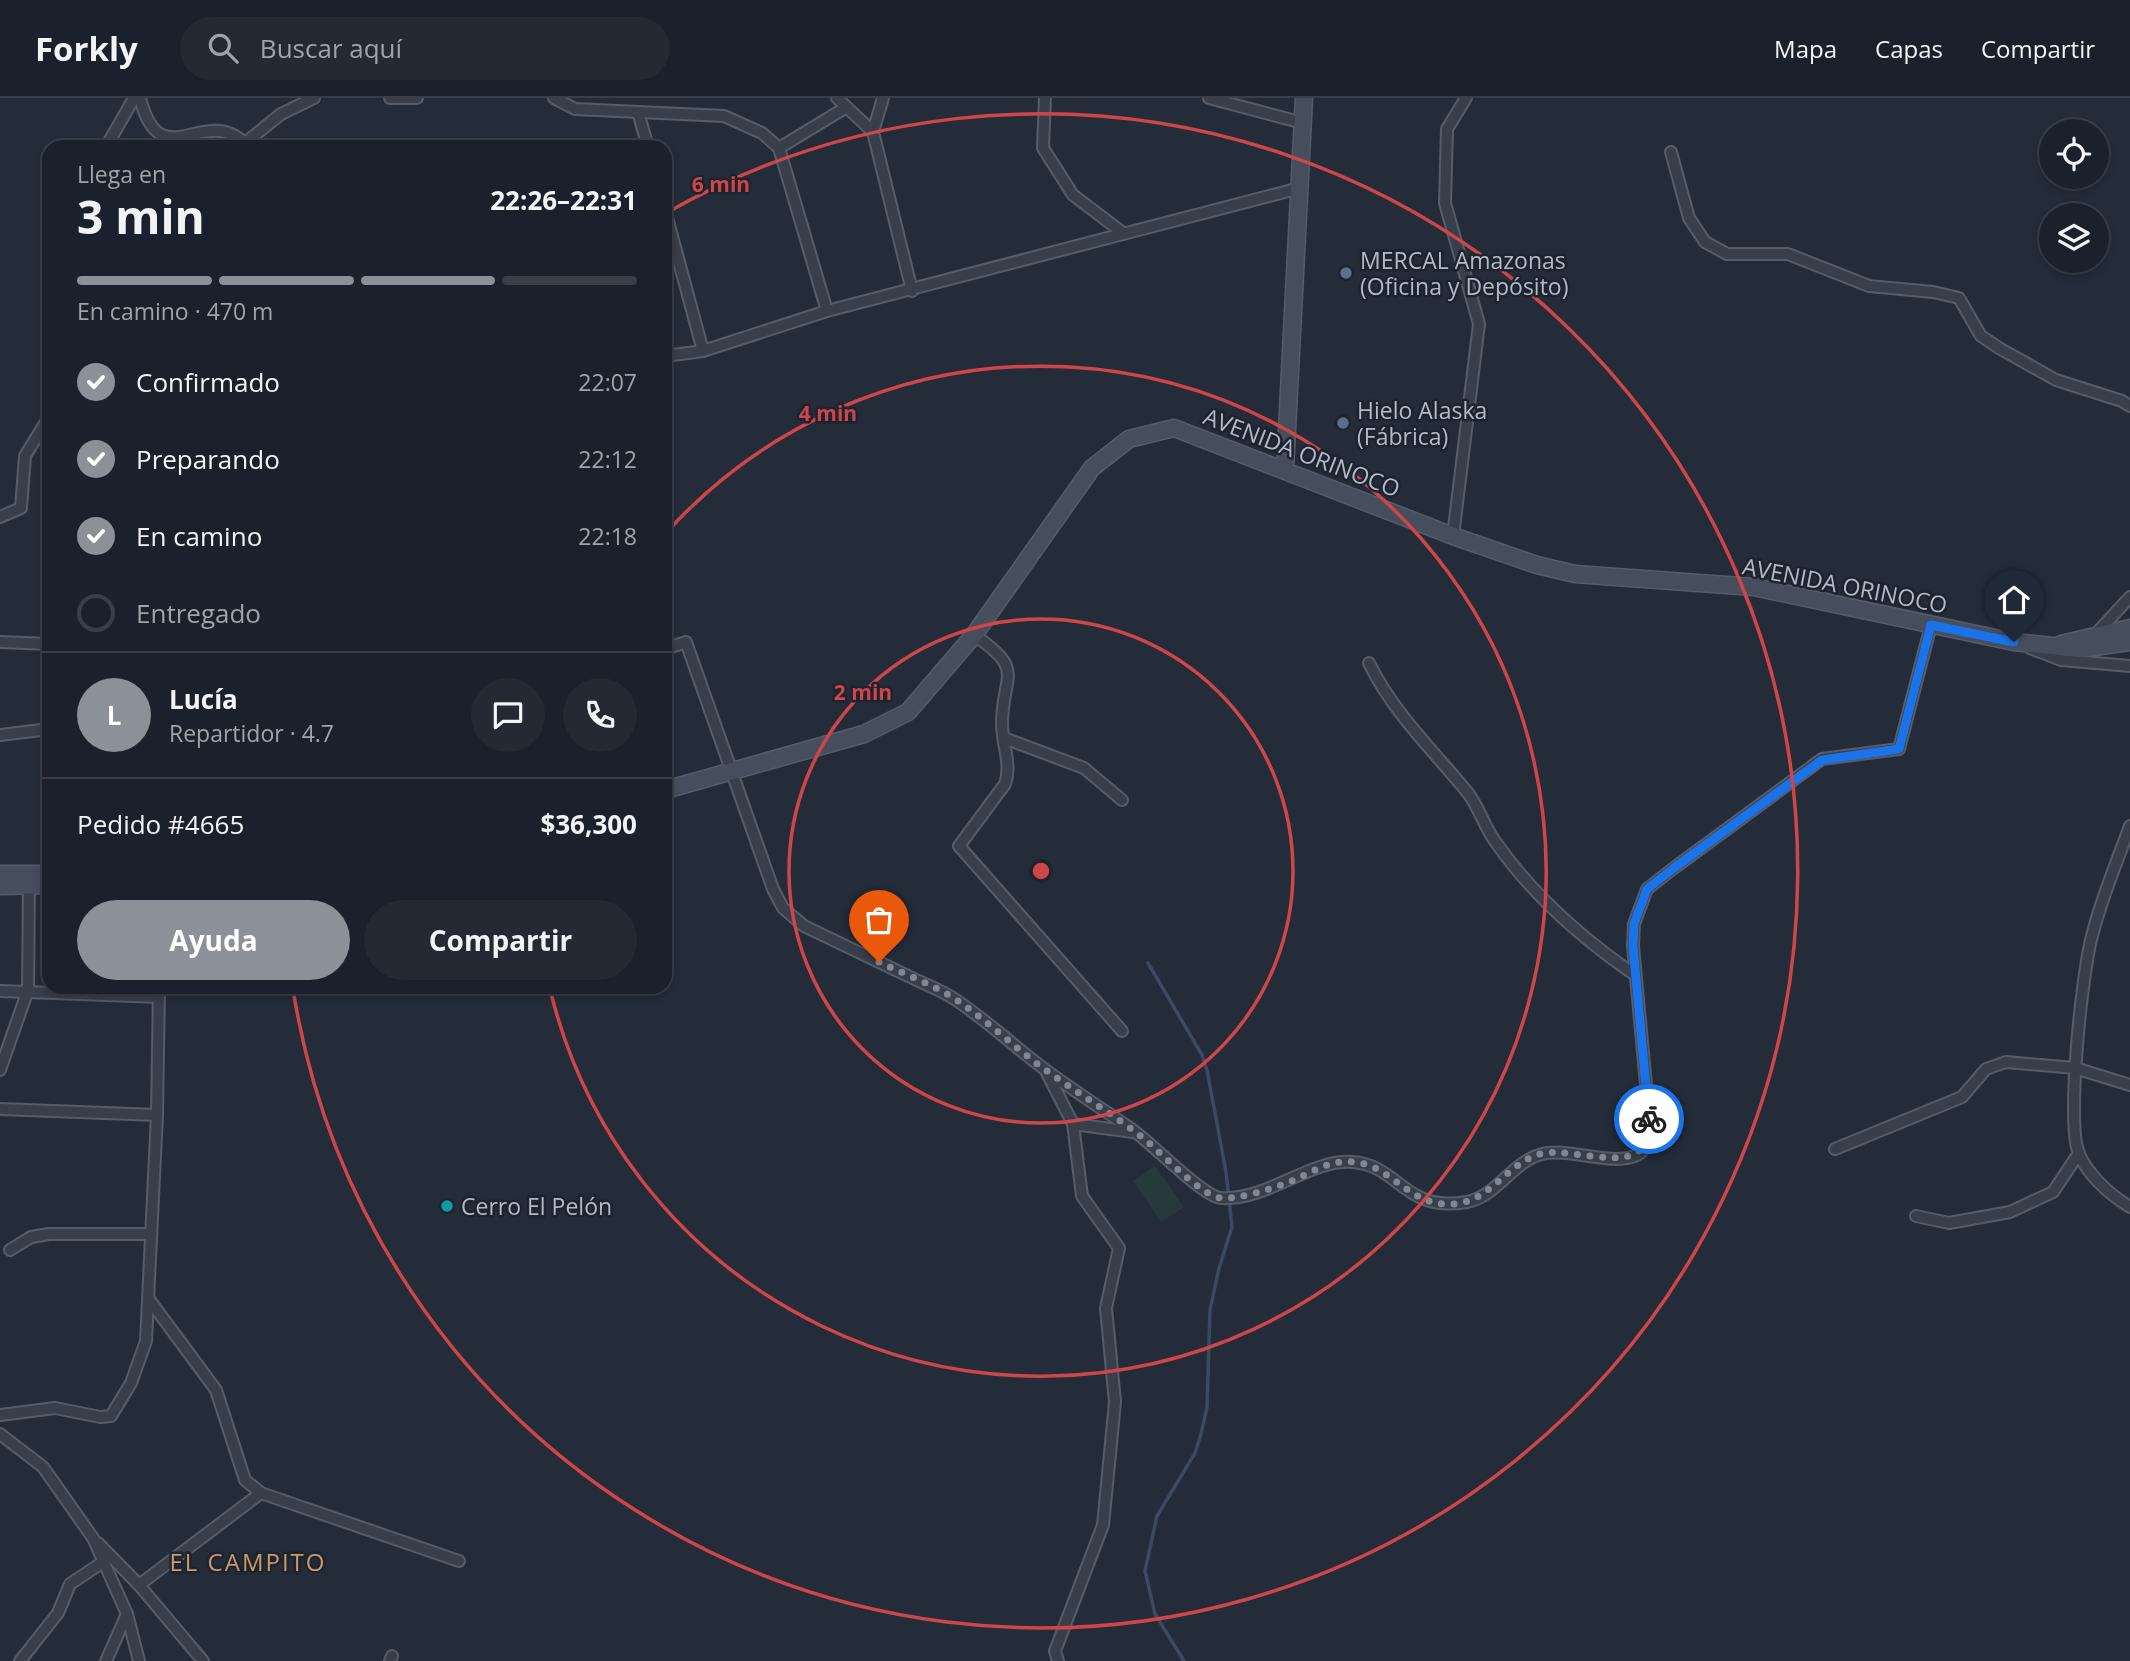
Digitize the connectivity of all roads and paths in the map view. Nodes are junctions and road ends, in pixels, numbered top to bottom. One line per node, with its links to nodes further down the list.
1 (134, 98): 17 (street)
2 (140, 98): 18 (street)
3 (314, 98): 19 (street)
4 (390, 98): 5 (street)
5 (417, 98)
6 (554, 98): 14 (street)
7 (837, 98): 13 (street)
8 (883, 98): 16 (street)
9 (1045, 98): 24 (street)
10 (1209, 98): 15 (street)
11 (1304, 98): 15 (main road)
12 (1466, 98): 34 (street)
13 (845, 108): 16 (street); 21 (street)
14 (638, 112): 20 (street); 21 (street)
15 (1303, 123): 23 (main road)
16 (873, 132): 26 (street)
17 (110, 140)
18 (237, 140)
19 (252, 140)
20 (646, 140)
21 (779, 148): 27 (street)
22 (1671, 152): 30 (street)
23 (1300, 188): 24 (street); 32 (main road)
24 (1123, 233): 26 (street)
25 (672, 235): 28 (street)
26 (912, 291): 27 (street)
27 (827, 311): 28 (street)
28 (704, 351): 29 (street)
29 (672, 355)
30 (2130, 406)
31 (42, 428): 33 (street)
32 (1285, 469): 34 (main road, AVENIDA ORINOCO); 39 (main road, AVENIDA ORINOCO)
33 (0, 517)
34 (1453, 536): 36 (main road, AVENIDA ORINOCO)
35 (2130, 597): 38 (street)
36 (1931, 625): 41 (main road, AVENIDA ORINOCO); 61 (street)
37 (2130, 628): 38 (main road, AVENIDA ORINOCO)
38 (2095, 634): 44 (main road, AVENIDA ORINOCO); 46 (street)
39 (974, 635): 51 (street); 52 (main road, AVENIDA ORINOCO)
40 (0, 642): 43 (street)
41 (2014, 642): 44 (main road, AVENIDA ORINOCO); 48 (street)
42 (2130, 642): 46 (main road, AVENIDA ORINOCO)
43 (42, 644)
44 (2053, 646): 46 (main road, AVENIDA ORINOCO)
45 (672, 647): 52 (street)
46 (2081, 649)
47 (1369, 663): 61 (street)
48 (2130, 666)
49 (42, 730): 50 (street)
50 (0, 734)
51 (1004, 738): 54 (street); 66 (street)
52 (731, 772): 53 (main road, AVENIDA ORINOCO); 69 (street)
53 (672, 788)
54 (1122, 800)
55 (2130, 826): 67 (street)
56 (0, 874): 58 (main road)
57 (42, 876): 58 (main road)
58 (29, 880): 59 (main road); 60 (main road); 62 (street)
59 (42, 883)
60 (0, 886)
61 (1635, 975): 74 (street)
62 (28, 990): 63 (street); 64 (street); 68 (street)
63 (42, 990)
64 (0, 991)
65 (159, 994): 72 (street)
66 (1122, 1031)
67 (2075, 1068): 70 (street); 75 (street); 76 (street)
68 (0, 1070)
69 (1046, 1070): 73 (street); 74 (street)
70 (2130, 1085)
71 (0, 1109): 72 (street)
72 (157, 1115): 79 (street)
73 (1073, 1124): 74 (street); 94 (street)
74 (1137, 1133)
75 (1835, 1149)
76 (2079, 1153): 77 (street); 78 (street)
77 (2130, 1207)
78 (1916, 1216)
79 (150, 1234): 80 (street); 81 (street)
80 (10, 1250)
81 (148, 1298): 82 (street); 84 (street)
82 (0, 1415)
83 (0, 1434): 85 (street)
84 (261, 1493): 86 (street); 88 (street)
85 (93, 1538): 87 (street); 88 (street)
86 (459, 1561)
87 (103, 1562): 89 (street); 90 (street)
88 (139, 1585): 93 (street)
89 (127, 1614): 91 (street); 92 (street)
90 (20, 1661)
91 (106, 1661)
92 (139, 1661)
93 (203, 1661)
94 (1058, 1661)

